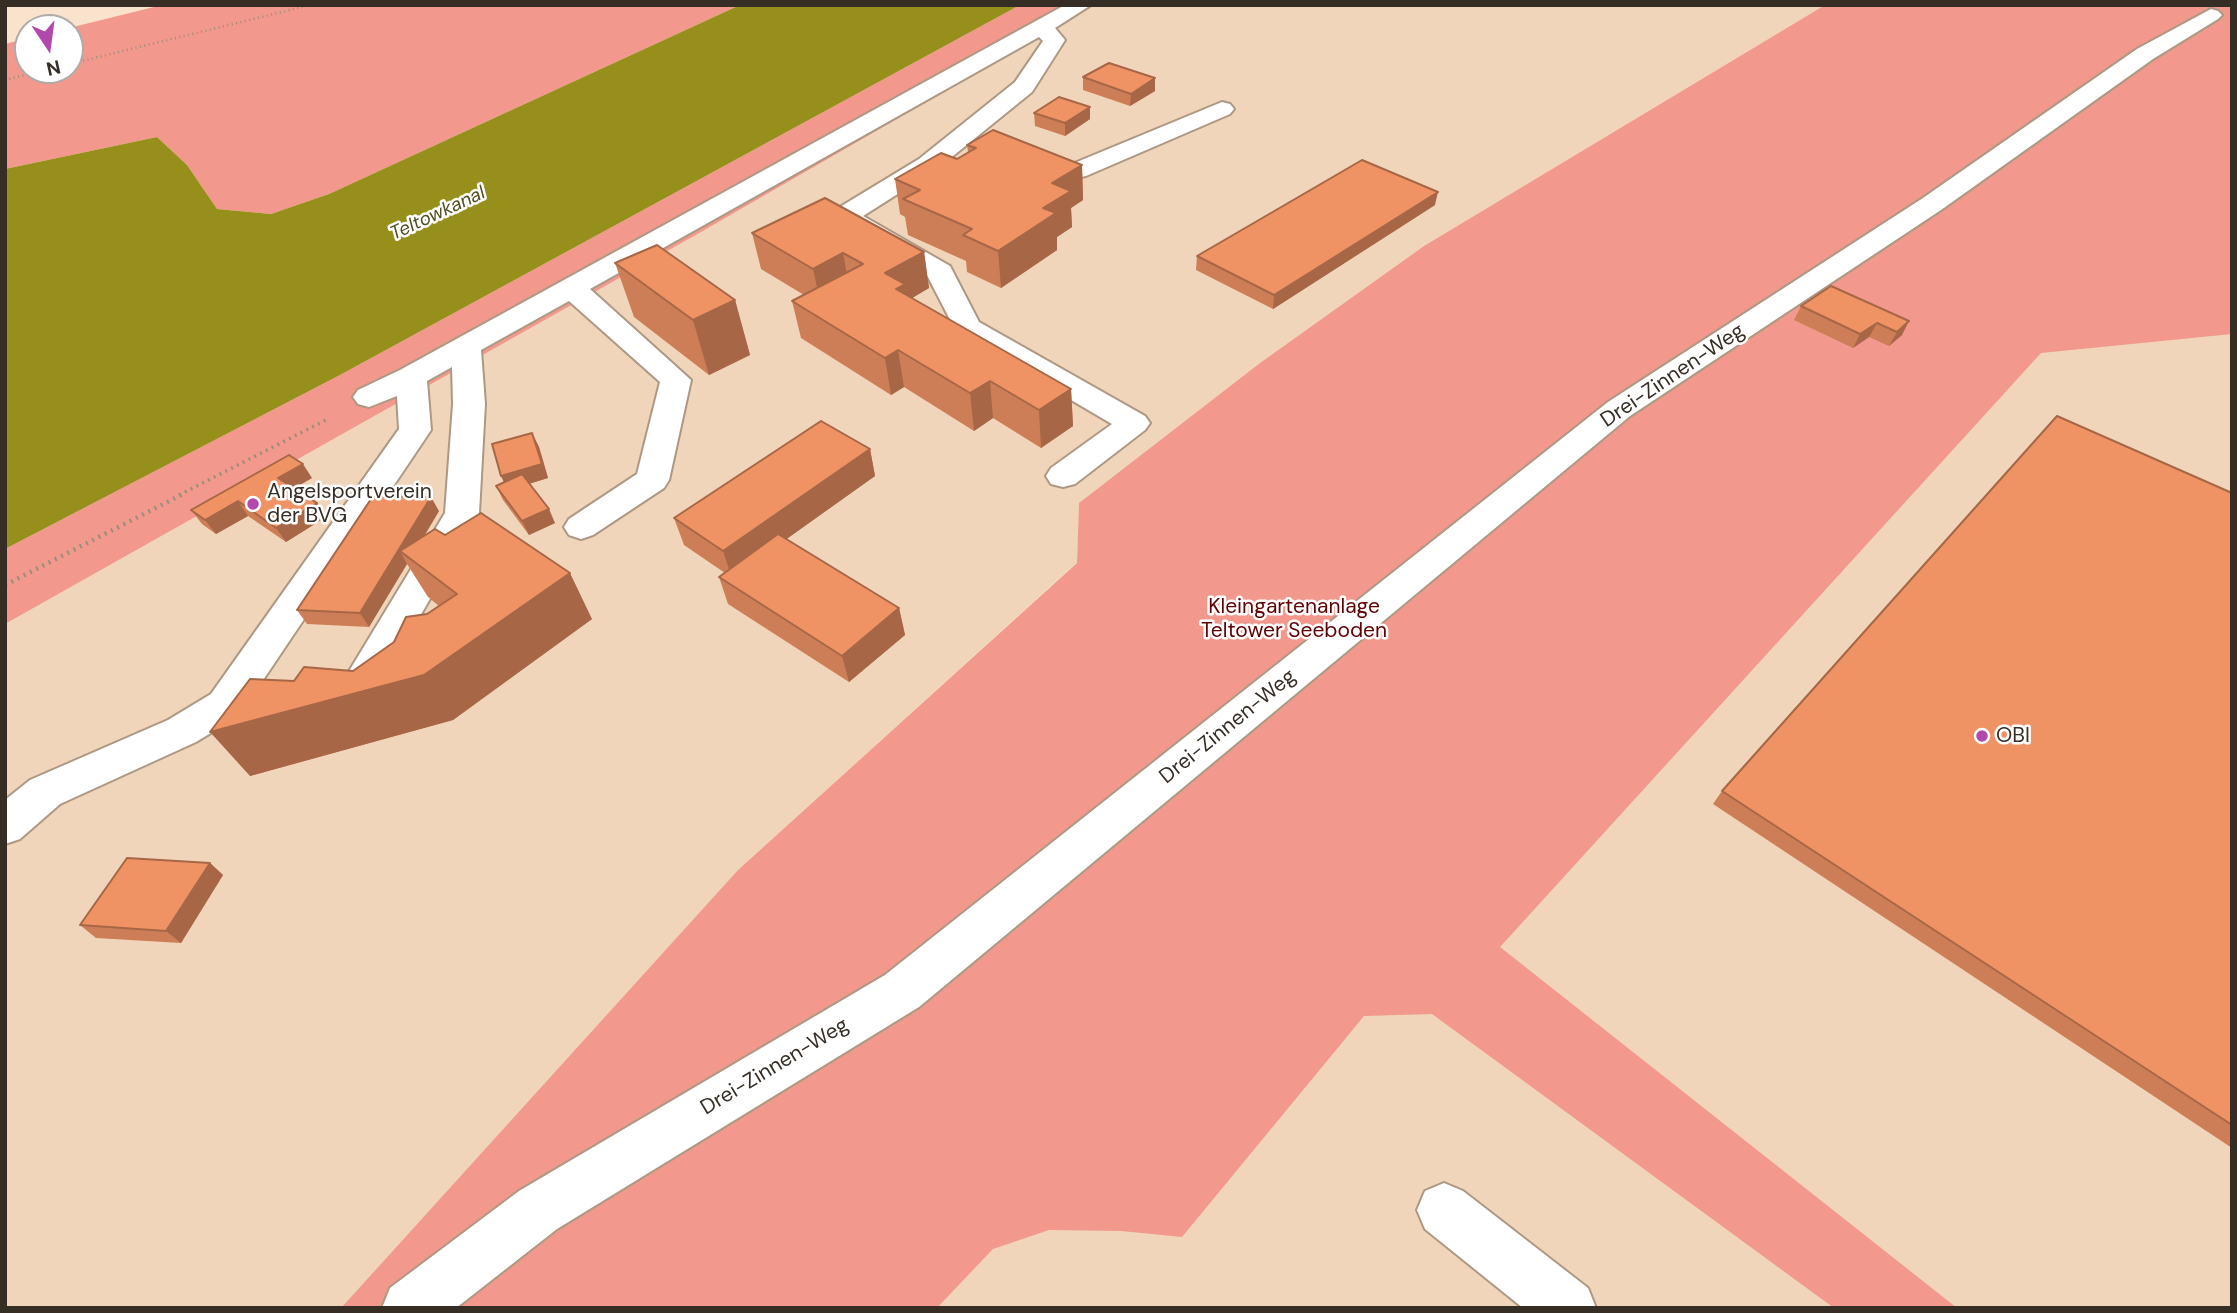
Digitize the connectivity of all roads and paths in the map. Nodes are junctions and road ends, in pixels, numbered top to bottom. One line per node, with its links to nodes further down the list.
1 (310, 5): 5 (path)
2 (1080, 5): 4 (lane)
3 (2211, 15): 18 (lane, Drei-Zinnen-Weg)
4 (1042, 27): 8 (lane); 12 (lane)
5 (84, 61)
6 (1222, 109): 7 (lane)
7 (1006, 158)
8 (572, 288): 9 (lane); 13 (lane)
9 (466, 345): 10 (lane); 15 (lane)
10 (411, 377): 11 (lane); 16 (lane)
11 (369, 397): 14 (path)
12 (1063, 476)
13 (581, 527)
14 (5, 585)
15 (357, 691)
16 (5, 827)
17 (1444, 1210): 19 (lane)
18 (410, 1308)
19 (1568, 1308)

